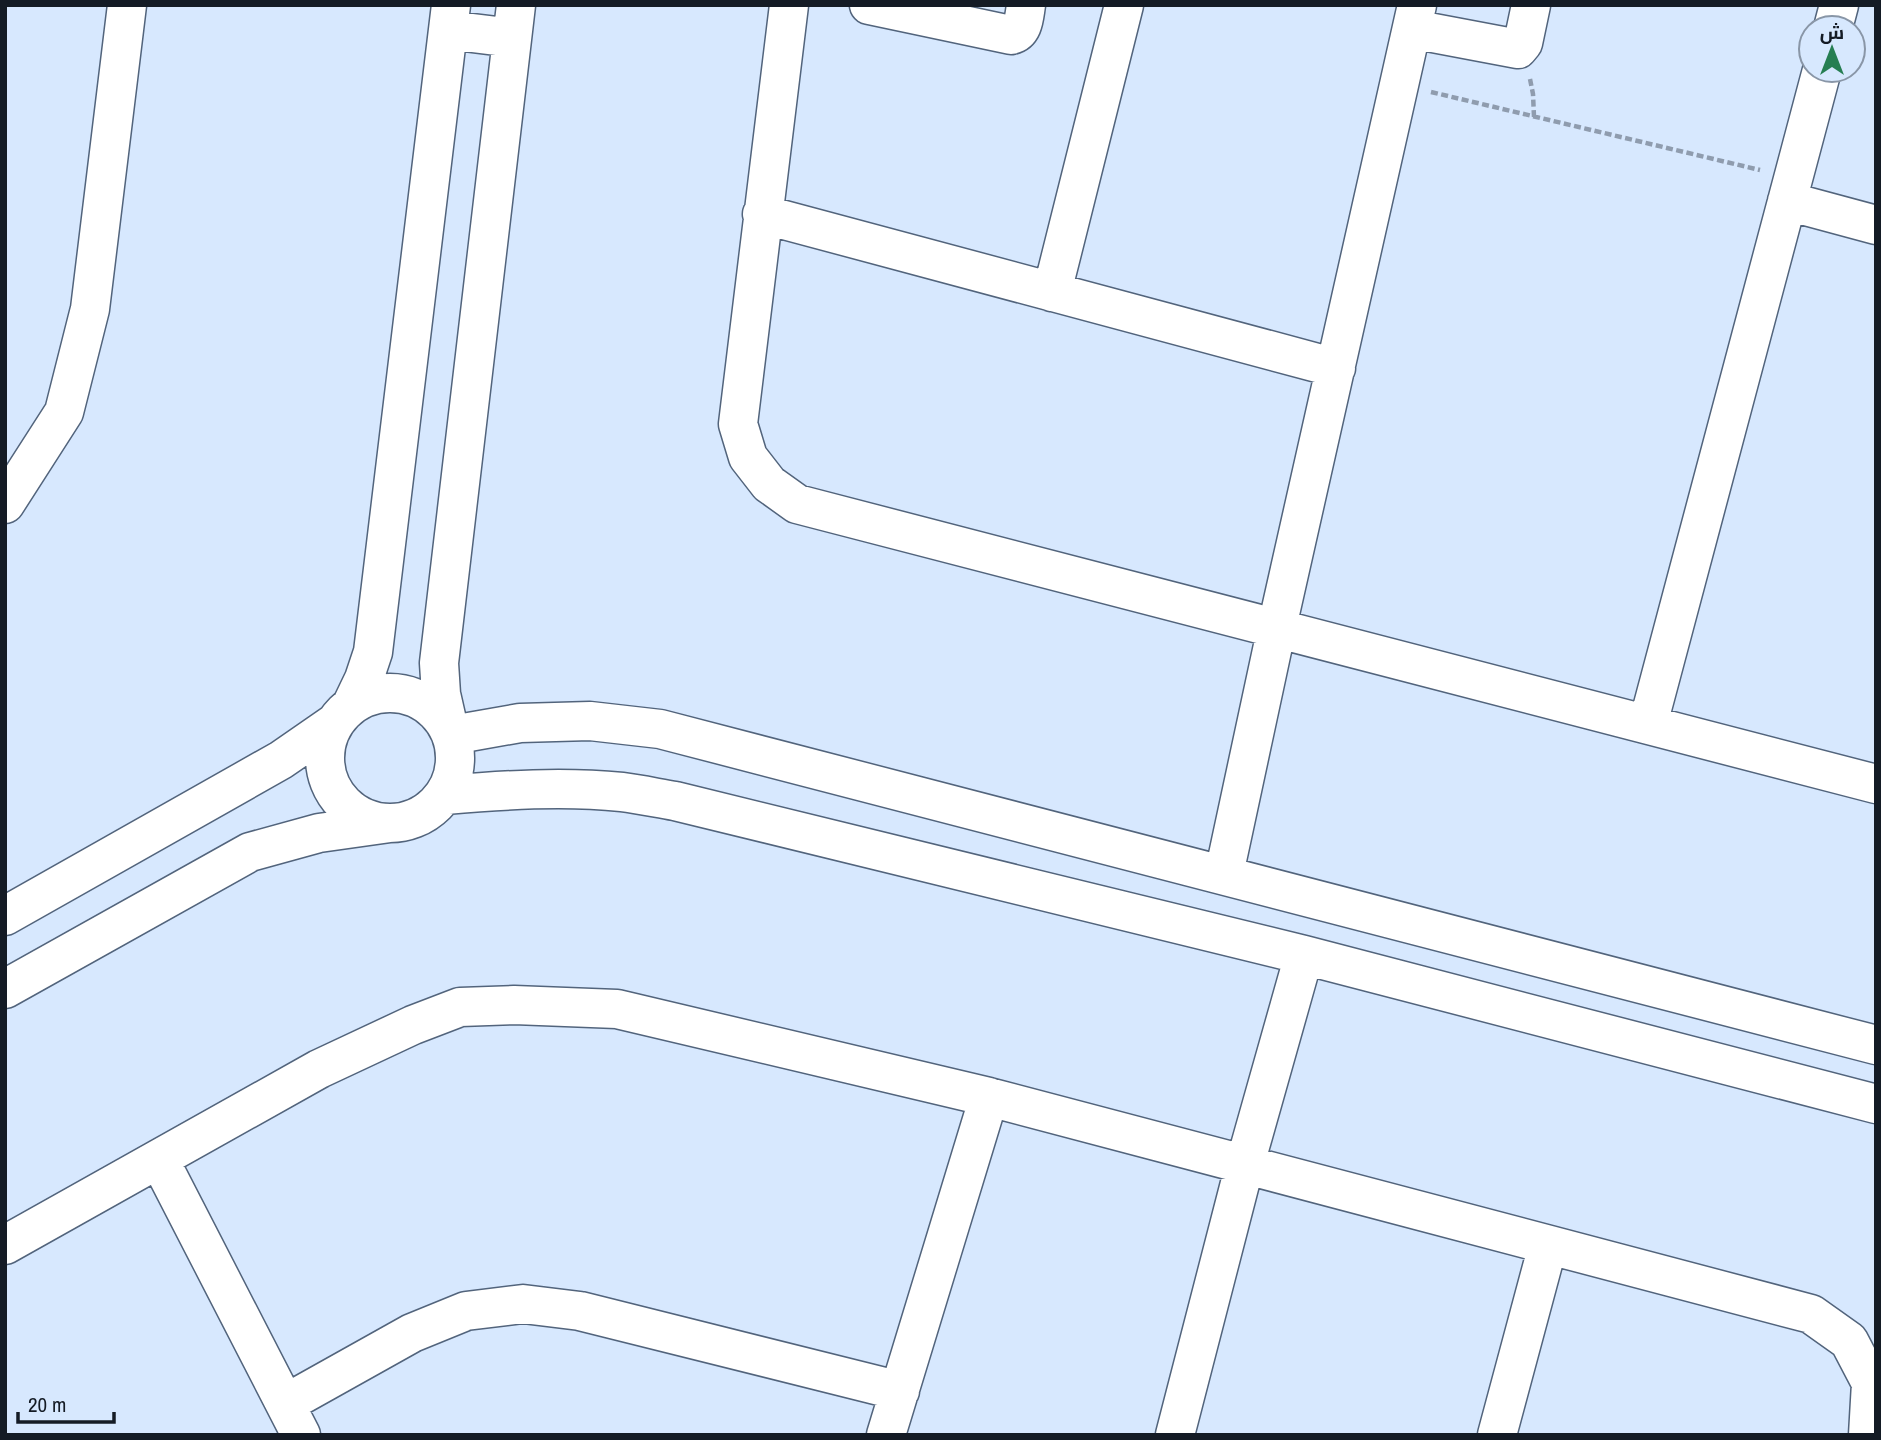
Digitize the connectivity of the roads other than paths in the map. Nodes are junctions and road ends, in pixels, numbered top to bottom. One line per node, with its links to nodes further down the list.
1 (127, 5): 16 (street)
2 (789, 5): 12 (street)
3 (869, 5): 4 (street)
4 (1026, 5)
5 (1124, 5): 14 (street)
6 (1531, 5): 7 (street)
7 (1415, 17): 15 (street)
8 (450, 18): 9 (street); 18 (street)
9 (514, 22): 20 (street)
10 (1818, 84): 11 (street)
11 (1790, 189): 13 (street); 19 (street)
12 (762, 214): 14 (street); 17 (street)
13 (1876, 225)
14 (1052, 292): 15 (street)
15 (1336, 368): 17 (street)
16 (5, 504)
17 (1277, 627): 19 (street); 24 (street)
18 (343, 714): 20 (street); 23 (street); 25 (street)
19 (1648, 724): 21 (street)
20 (450, 730): 22 (street); 24 (street)
21 (1876, 784)
22 (445, 794): 23 (street); 26 (street)
23 (390, 823): 27 (street)
24 (1224, 874): 28 (street)
25 (5, 916)
26 (1304, 955): 30 (street); 32 (street)
27 (5, 989)
28 (1876, 1045)
29 (989, 1097): 31 (street); 32 (street); 35 (street)
30 (1876, 1104)
31 (159, 1160): 33 (street); 36 (street)
32 (1245, 1164): 34 (street); 38 (street)
33 (5, 1245)
34 (1548, 1245): 39 (street); 40 (street)
35 (900, 1391): 36 (street); 37 (street)
36 (293, 1419)
37 (886, 1435)
38 (1175, 1435)
39 (1497, 1435)
40 (1868, 1435)

